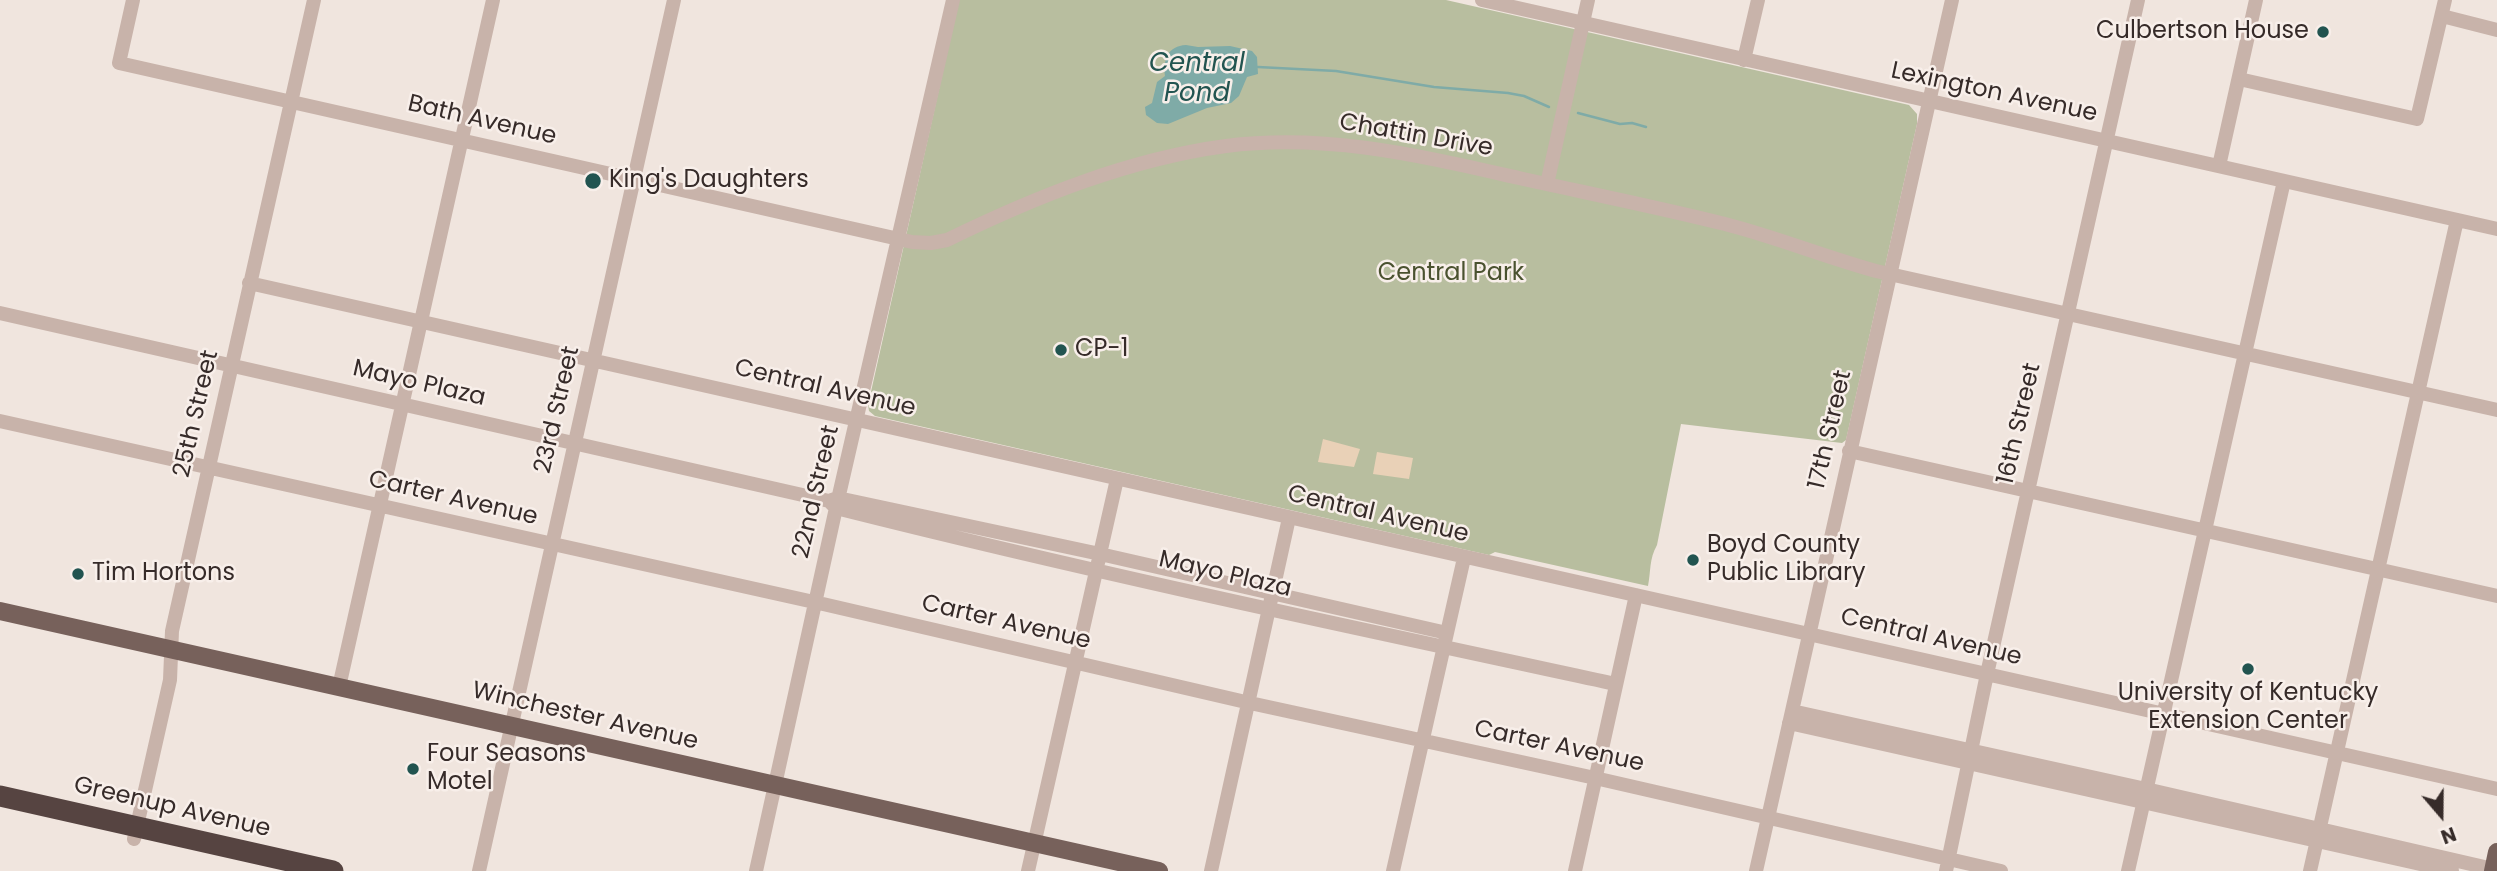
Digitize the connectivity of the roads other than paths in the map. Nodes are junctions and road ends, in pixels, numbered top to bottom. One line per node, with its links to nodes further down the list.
1 (133, 0): 18 (street, Bath Avenue)
2 (314, 0): 18 (street, 25th Street)
3 (493, 0): 20 (street)
4 (672, 0): 23 (street, 23rd Street)
5 (953, 0): 28 (street, 22nd Street)
6 (1482, 0): 14 (street, Lexington Avenue)
7 (1588, 0): 14 (street)
8 (1758, 0): 16 (street)
9 (1952, 0): 19 (street, 17th Street)
10 (2138, 0): 21 (street, 16th Street)
11 (2255, 0): 17 (street)
12 (2445, 0): 13 (street)
13 (2442, 16): 15 (street); 17 (street)
14 (1583, 23): 16 (street, Lexington Avenue); 25 (street)
15 (2497, 30)
16 (1744, 60): 19 (street, Lexington Avenue)
17 (2239, 79): 22 (street)
18 (291, 102): 20 (street, Bath Avenue); 30 (street, 25th Street)
19 (1928, 102): 21 (street, Lexington Avenue); 29 (street, 17th Street)
20 (462, 140): 23 (street, Bath Avenue); 33 (street)
21 (2107, 141): 22 (street, Lexington Avenue); 32 (street, 16th Street)
22 (2219, 166): 24 (street, Lexington Avenue)
23 (634, 179): 28 (street, Bath Avenue); 35 (street, 23rd Street)
24 (2284, 181): 26 (street, Lexington Avenue); 34 (street)
25 (1547, 184): 28 (street, Chattin Drive); 29 (street, Chattin Drive)
26 (2457, 220): 27 (street, Lexington Avenue); 37 (street)
27 (2497, 229)
28 (898, 238): 40 (street, 22nd Street)
29 (1890, 274): 32 (street, Chattin Drive); 43 (street, 17th Street)
30 (249, 283): 33 (street, Central Avenue); 36 (street, 25th Street)
31 (0, 313): 36 (street, Mayo Plaza)
32 (2068, 314): 34 (street, Chattin Drive); 46 (street, 16th Street)
33 (421, 322): 35 (street, Central Avenue); 38 (street)
34 (2245, 354): 37 (street, Chattin Drive); 50 (street)
35 (593, 361): 40 (street, Central Avenue); 42 (street, 23rd Street)
36 (232, 366): 38 (street, Mayo Plaza); 44 (street, 25th Street)
37 (2419, 392): 39 (street, Chattin Drive); 55 (street)
38 (402, 403): 42 (street, Mayo Plaza); 48 (street)
39 (2497, 410)
40 (857, 420): 45 (street, Central Avenue); 47 (street, 22nd Street)
41 (0, 421): 44 (street, Carter Avenue)
42 (574, 444): 47 (street, Mayo Plaza); 51 (street, 23rd Street)
43 (1849, 452): 46 (street); 62 (street, 17th Street)
44 (208, 467): 48 (street, Carter Avenue); 64 (street, 25th Street)
45 (1117, 480): 49 (street, Central Avenue); 52 (street)
46 (2028, 492): 50 (street); 66 (street, 16th Street)
47 (834, 502): 52 (street, Mayo Plaza); 54 (street, Mayo Plaza); 59 (street, 22nd Street)
48 (380, 506): 51 (street, Carter Avenue); 68 (street)
49 (1289, 518): 53 (street, Central Avenue); 56 (street)
50 (2205, 531): 55 (street); 70 (street)
51 (552, 544): 59 (street, Carter Avenue); 72 (street, 23rd Street)
52 (1100, 554): 54 (street); 56 (street, Mayo Plaza)
53 (1464, 558): 57 (street, Central Avenue); 63 (street)
54 (1097, 570): 60 (street, Mayo Plaza); 65 (street)
55 (2378, 570): 58 (street); 74 (street)
56 (1273, 593): 60 (street); 63 (street, Mayo Plaza)
57 (1636, 595): 62 (street, Central Avenue); 67 (street)
58 (2497, 596)
59 (815, 602): 65 (street, Carter Avenue); 77 (street, 22nd Street)
60 (1270, 609): 63 (street, Mayo Plaza); 69 (street)
61 (0, 611): 64 (main road, Winchester Avenue)
62 (1810, 635): 66 (street, Central Avenue); 71 (street, 17th Street)
63 (1445, 640): 67 (street, Mayo Plaza); 73 (street)
64 (170, 649): 68 (main road, Winchester Avenue); 83 (street, 25th Street)
65 (1074, 663): 69 (street, Carter Avenue); 85 (street)
66 (1987, 674): 70 (street, Central Avenue); 75 (street, 16th Street)
67 (1616, 684): 76 (street)
68 (339, 687): 72 (main road, Winchester Avenue)
69 (1250, 703): 73 (street, Carter Avenue); 94 (street)
70 (2164, 714): 74 (street, Central Avenue); 80 (street)
71 (1790, 717): 75 (street); 82 (street, 17th Street)
72 (511, 726): 77 (main road, Winchester Avenue); 90 (street, 23rd Street)
73 (1422, 740): 76 (street, Carter Avenue); 95 (street)
74 (2337, 752): 78 (street, Central Avenue); 84 (street)
75 (1969, 756): 80 (street); 86 (street, 16th Street)
76 (1595, 778): 82 (street, Carter Avenue); 96 (street)
77 (775, 785): 85 (main road, Winchester Avenue); 91 (street, 22nd Street)
78 (2497, 789)
79 (0, 796): 83 (highway, Greenup Avenue)
80 (2145, 796): 84 (street); 99 (street)
81 (0, 809): 83 (highway, Greenup Avenue)
82 (1767, 817): 86 (street, Carter Avenue); 97 (street, 17th Street)
83 (136, 833): 88 (highway, Greenup Avenue); 89 (highway, Greenup Avenue)
84 (2318, 835): 87 (street); 100 (street); 101 (street)
85 (1035, 844): 92 (street); 93 (main road, Winchester Avenue)
86 (1947, 865): 98 (street, Carter Avenue)
87 (2495, 866)
88 (276, 871)
89 (333, 871)
90 (479, 871)
91 (756, 871)
92 (1028, 871)
93 (1159, 871)
94 (1211, 871)
95 (1393, 871)
96 (1575, 871)
97 (1756, 871)
98 (2001, 871)
99 (2128, 871)
100 (2310, 871)
101 (2452, 871)

